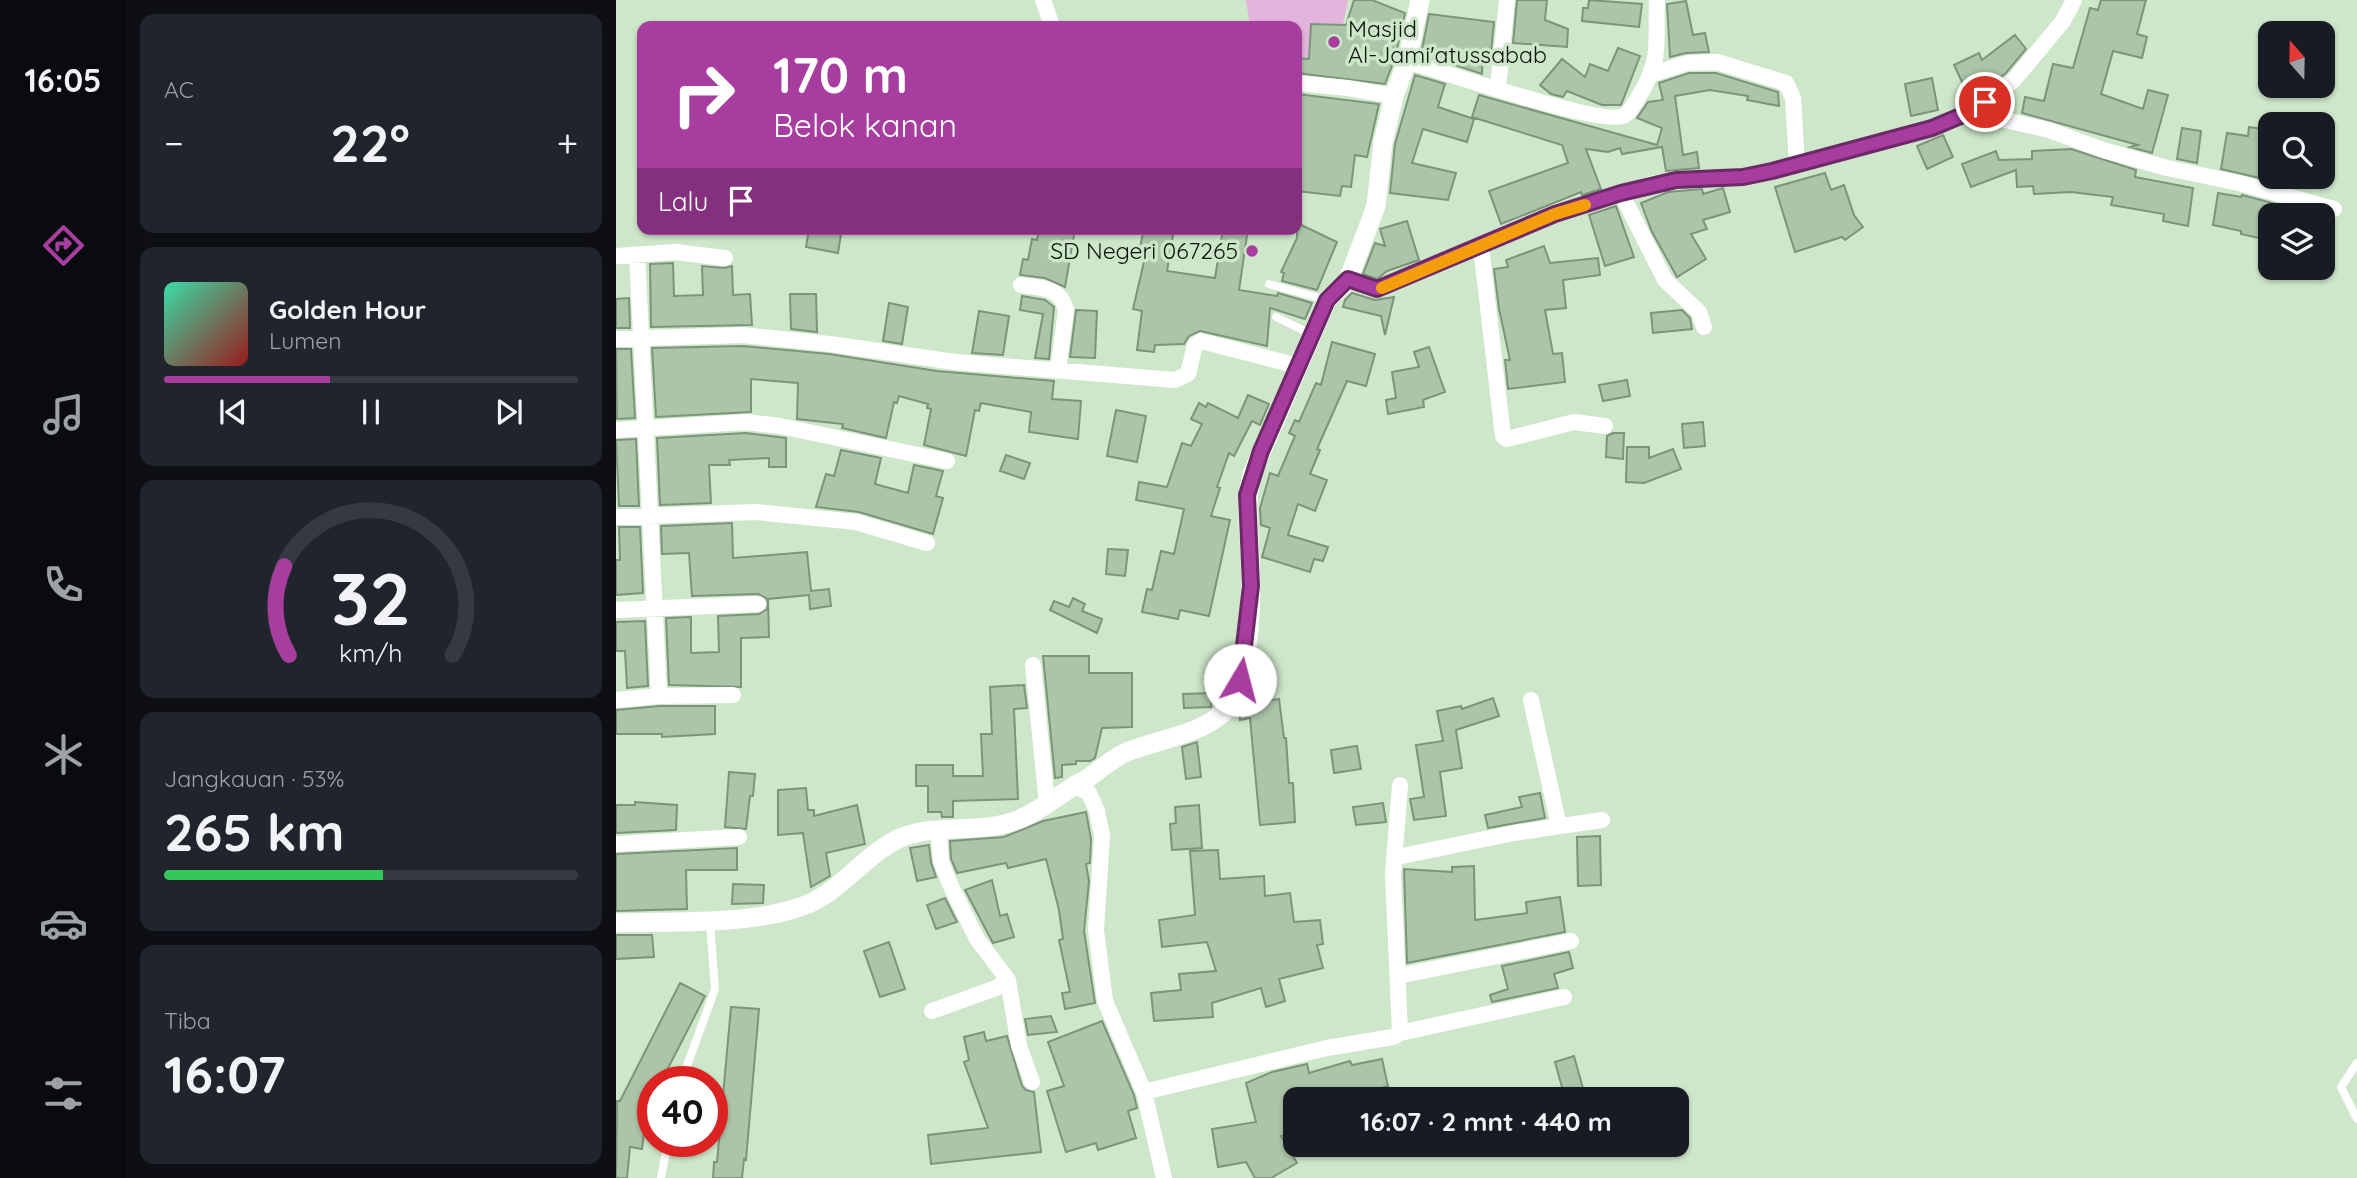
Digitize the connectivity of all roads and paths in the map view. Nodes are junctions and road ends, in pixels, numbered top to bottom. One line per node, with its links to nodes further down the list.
1 (1043, 0): 6 (street)
2 (1420, 0): 7 (street)
3 (1507, 0): 10 (street)
4 (1657, 0): 8 (street)
5 (2074, 0): 12 (street)
6 (1050, 21)
7 (1407, 61): 10 (street); 11 (street)
8 (1653, 74): 10 (street); 13 (street)
9 (1302, 83): 11 (street)
10 (1498, 88)
11 (1394, 96): 20 (street)
12 (1970, 112): 13 (street); 15 (street)
13 (1797, 165): 14 (street)
14 (1621, 193): 16 (street); 25 (street)
15 (2312, 203)
16 (1481, 247): 20 (street); 31 (street)
17 (637, 255): 18 (street); 19 (street); 27 (street)
18 (616, 256)
19 (726, 258)
20 (1348, 279): 23 (street)
21 (1269, 284): 23 (lane)
22 (1021, 285): 30 (street)
23 (1327, 300): 26 (street)
24 (1276, 317): 26 (lane)
25 (1704, 327)
26 (1313, 335): 29 (street)
27 (641, 337): 28 (street); 30 (street); 32 (street)
28 (616, 339)
29 (1298, 366): 30 (street); 46 (street)
30 (1058, 370)
31 (1605, 426)
32 (646, 429): 33 (street); 34 (street); 35 (street)
33 (616, 430)
34 (947, 461)
35 (650, 516): 36 (street); 37 (street); 39 (street)
36 (616, 517)
37 (927, 543)
38 (758, 604): 39 (street)
39 (655, 608): 40 (street); 42 (street)
40 (616, 610)
41 (1033, 665): 48 (street)
42 (659, 695): 43 (street); 45 (street)
43 (733, 695)
44 (1531, 699): 50 (street)
45 (616, 700)
46 (1074, 785): 48 (street); 66 (street)
47 (1400, 785): 54 (street)
48 (1047, 804): 51 (street)
49 (1602, 820): 50 (street)
50 (1559, 826): 54 (street)
51 (942, 830): 55 (street); 59 (street)
52 (739, 837): 53 (street)
53 (616, 845)
54 (1397, 857): 58 (street)
55 (710, 919): 56 (street); 64 (lane)
56 (616, 923)
57 (1572, 941): 58 (street)
58 (1398, 976): 62 (street)
59 (1008, 980): 61 (street); 65 (street)
60 (1564, 997): 62 (street)
61 (932, 1011)
62 (1400, 1033): 66 (street)
63 (2357, 1063): 67 (lane)
64 (687, 1066)
65 (1032, 1083)
66 (1144, 1093): 70 (street)
67 (2357, 1119)
68 (665, 1157): 69 (lane)
69 (661, 1178)
70 (1164, 1178)

